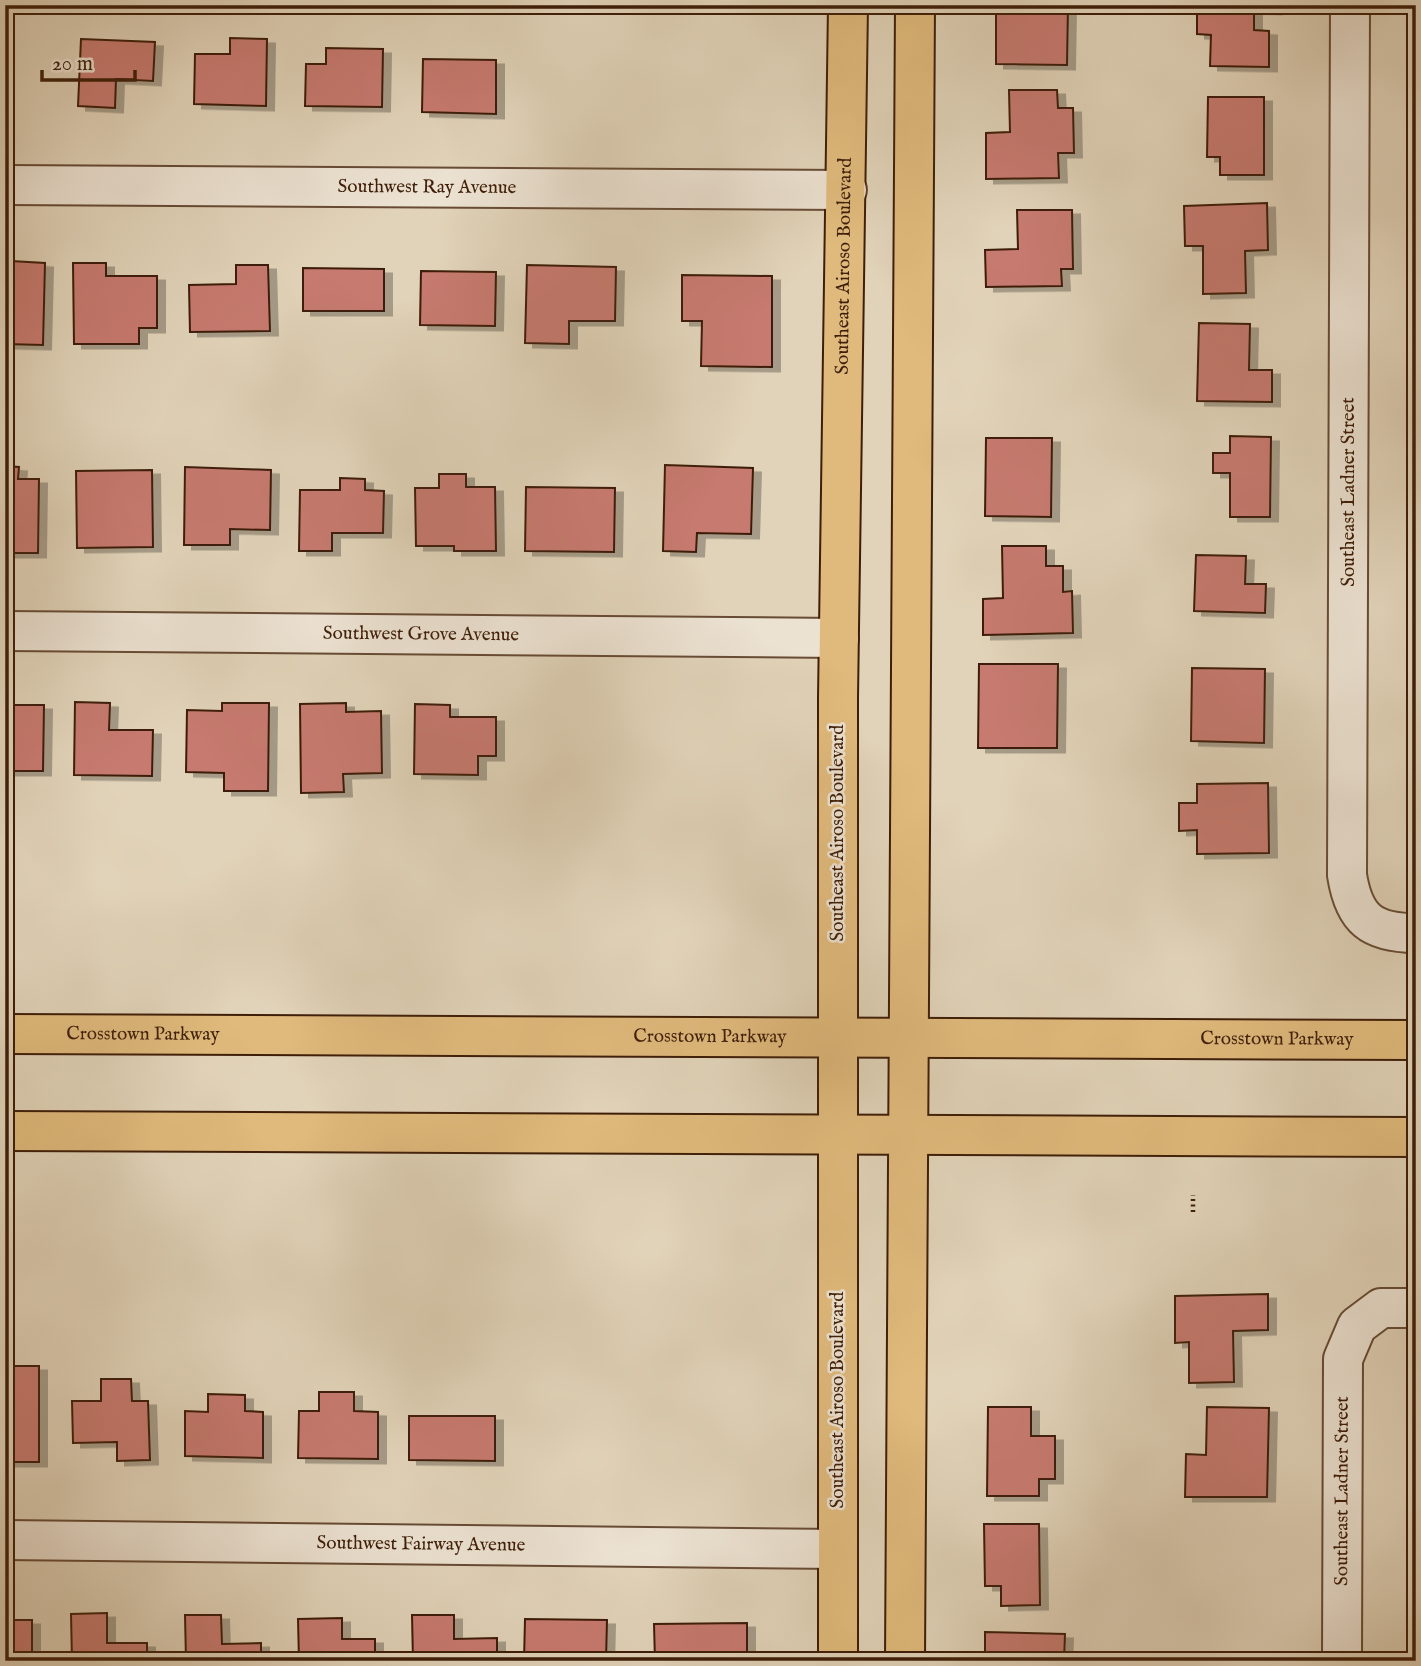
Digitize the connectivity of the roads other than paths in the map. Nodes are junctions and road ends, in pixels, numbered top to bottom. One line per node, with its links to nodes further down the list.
1 (848, 5): 5 (main road, Southeast Airoso Boulevard)
2 (915, 5): 11 (main road)
3 (1350, 5): 8 (street, Southeast Ladner Street)
4 (5, 185): 5 (street, Southwest Ray Avenue)
5 (847, 190): 7 (main road, Southeast Airoso Boulevard)
6 (5, 631): 7 (street, Southwest Grove Avenue)
7 (839, 638): 10 (main road, Southeast Airoso Boulevard)
8 (1416, 933)
9 (5, 1034): 10 (main road, Crosstown Parkway)
10 (838, 1037): 11 (main road, Crosstown Parkway); 14 (main road, Southeast Airoso Boulevard)
11 (908, 1039): 12 (main road, Crosstown Parkway); 15 (main road)
12 (1416, 1040)
13 (5, 1132): 14 (main road)
14 (839, 1135): 15 (main road); 19 (main road, Southeast Airoso Boulevard)
15 (908, 1136): 16 (main road); 21 (main road)
16 (1416, 1137)
17 (1416, 1308): 22 (street, Southeast Ladner Street)
18 (5, 1540): 19 (street, Southwest Fairway Avenue)
19 (838, 1549): 20 (main road, Southeast Airoso Boulevard)
20 (838, 1661)
21 (905, 1661)
22 (1342, 1661)

